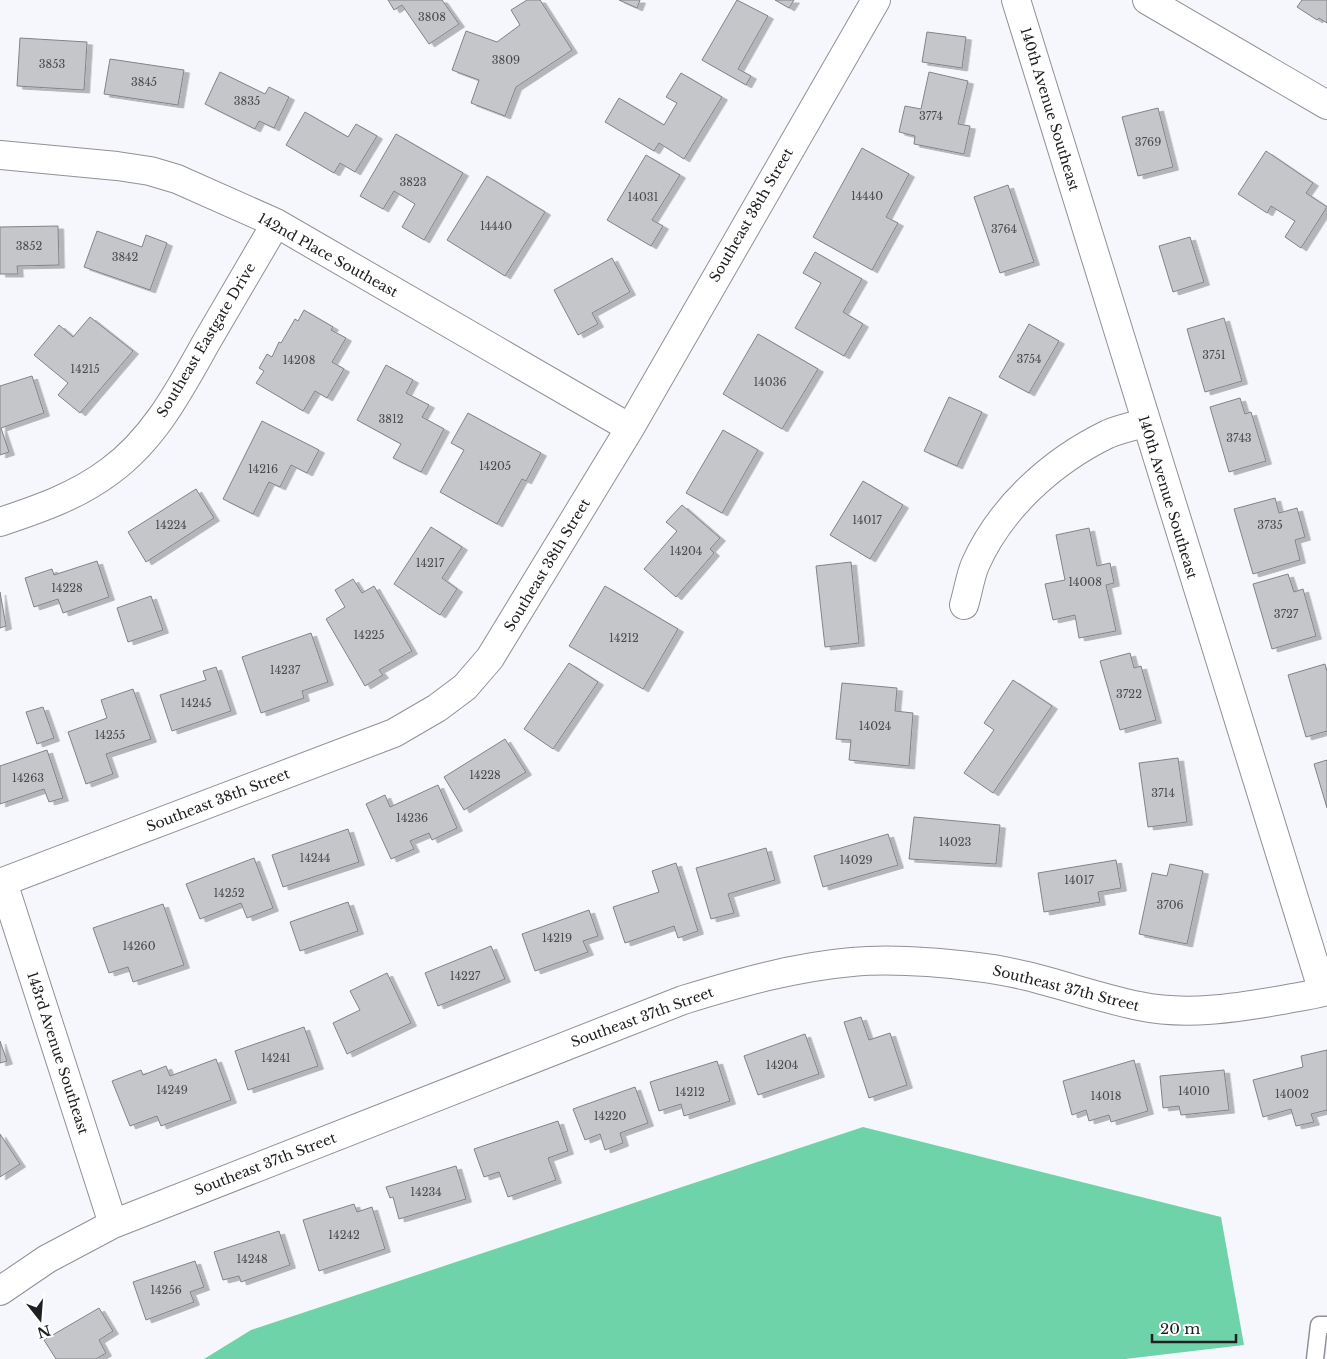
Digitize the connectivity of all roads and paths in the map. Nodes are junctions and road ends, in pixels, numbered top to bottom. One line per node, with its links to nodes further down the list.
1 (876, 0): 8 (street, Southeast 38th Street)
2 (1016, 0): 7 (street, 140th Avenue Southeast)
3 (1147, 0): 4 (street)
4 (1327, 105)
5 (0, 155): 6 (street, 142nd Place Southeast)
6 (276, 223): 8 (street, 142nd Place Southeast); 9 (street, Southeast Eastgate Drive)
7 (1145, 423): 10 (street); 12 (street, 140th Avenue Southeast)
8 (630, 428): 11 (street, Southeast 38th Street)
9 (0, 522)
10 (964, 606)
11 (1, 883): 13 (street, 143rd Avenue Southeast)
12 (1325, 992): 13 (street, Southeast 37th Street)
13 (113, 1224): 14 (street, Southeast 37th Street)
14 (0, 1291)
15 (1327, 1325): 16 (lane)
16 (1315, 1359)

